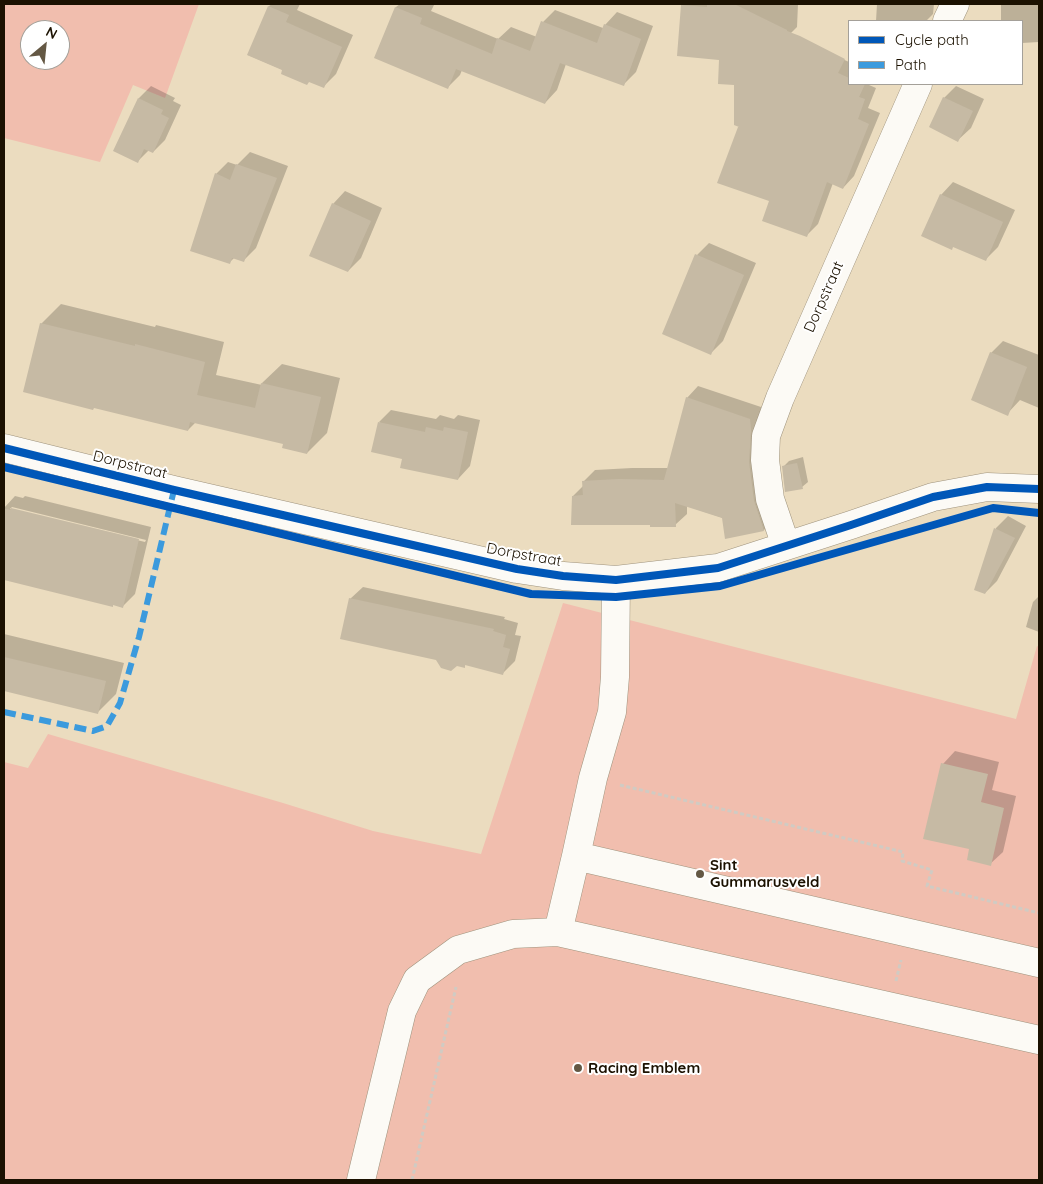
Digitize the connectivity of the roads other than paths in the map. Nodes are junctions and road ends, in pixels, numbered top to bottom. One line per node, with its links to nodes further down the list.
1 (955, 4): 2 (street)
2 (947, 20)
3 (918, 85): 6 (street, Dorpstraat)
4 (4, 448): 7 (street, Dorpstraat)
5 (1039, 489): 6 (street, Dorpstraat)
6 (786, 546): 7 (street, Dorpstraat)
7 (616, 580): 8 (street)
8 (576, 856): 9 (street); 10 (street)
9 (558, 932): 11 (street); 12 (street)
10 (1039, 963)
11 (1039, 1040)
12 (361, 1180)

